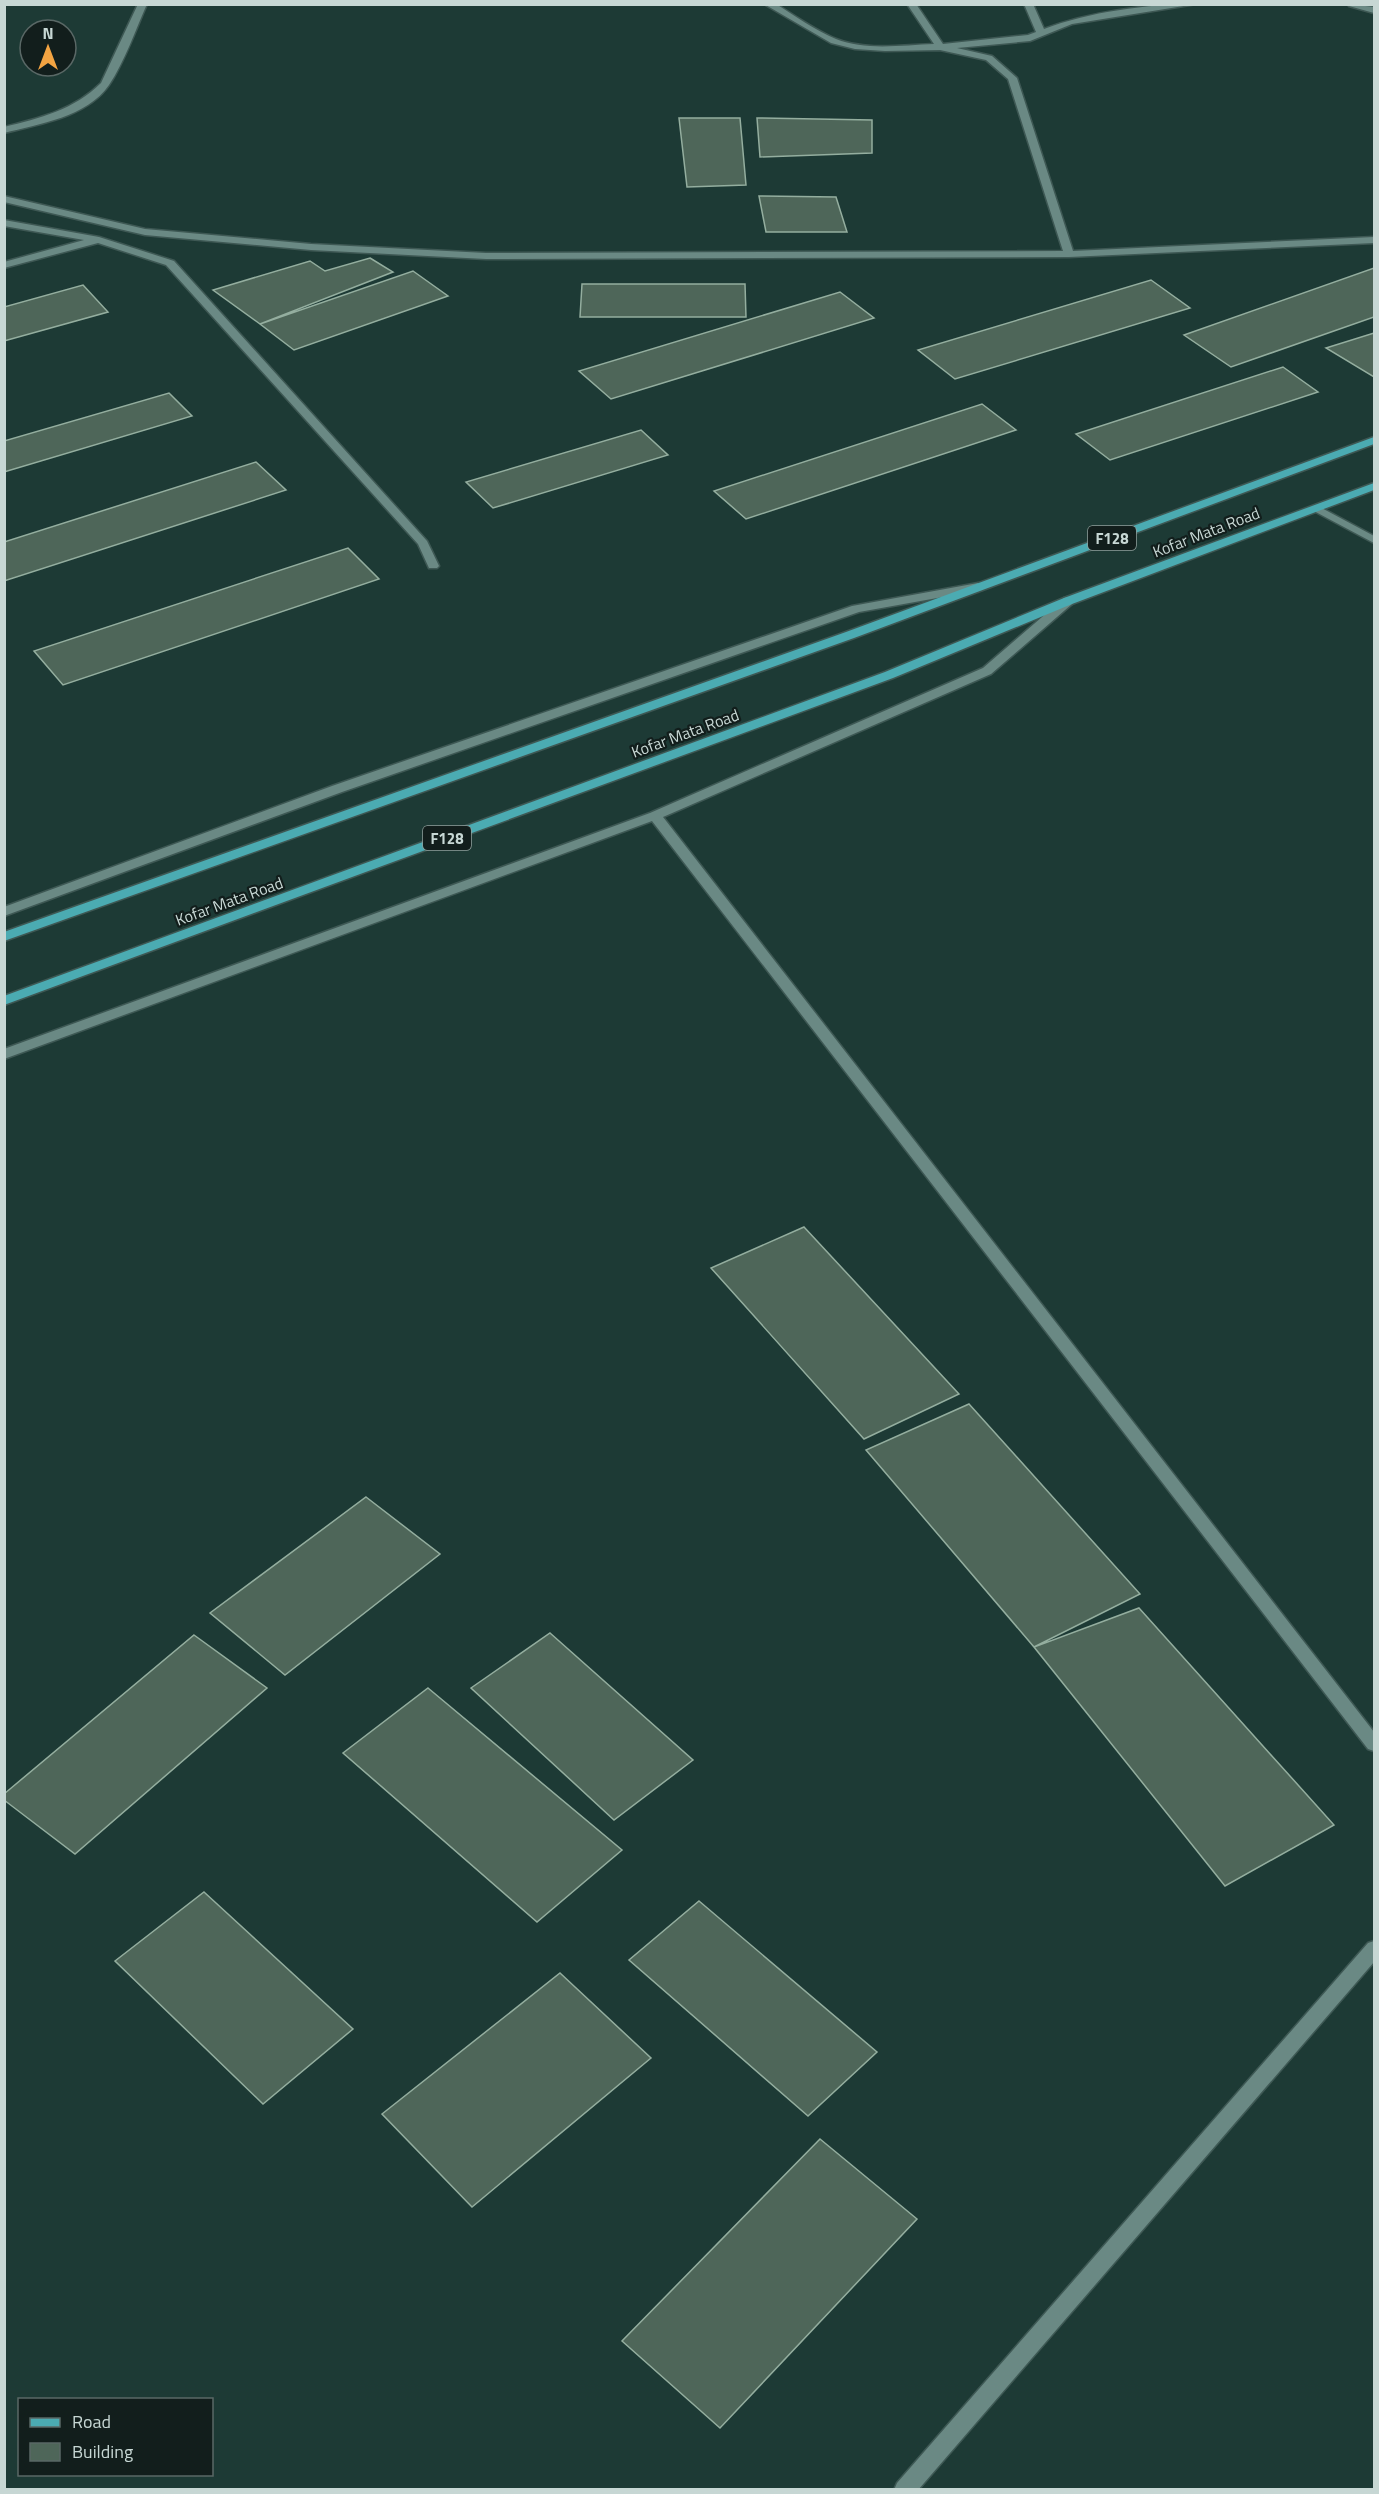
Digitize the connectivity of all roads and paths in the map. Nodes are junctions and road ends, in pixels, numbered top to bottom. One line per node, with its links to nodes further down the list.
1 (143, 4): 10 (street)
2 (768, 4): 9 (street)
3 (911, 4): 9 (street)
4 (1028, 4): 8 (street)
5 (1192, 4): 8 (street)
6 (1352, 4): 7 (street)
7 (1374, 10)
8 (1041, 34): 9 (street)
9 (940, 47): 15 (street)
10 (4, 130)
11 (4, 199): 15 (street)
12 (4, 223): 13 (street)
13 (99, 240): 16 (street); 21 (street)
14 (1374, 240): 15 (street)
15 (1069, 255)
16 (4, 265)
17 (1374, 440): 22 (main road, Kofar Mata Road / F128)
18 (1374, 486): 19 (main road, Kofar Mata Road / F128)
19 (1316, 508): 20 (street); 23 (main road, Kofar Mata Road / F128)
20 (1374, 540)
21 (433, 566)
22 (987, 585): 25 (street); 26 (main road, Kofar Mata Road / F128)
23 (1068, 601): 24 (street); 27 (main road, Kofar Mata Road / F128)
24 (655, 816): 28 (street); 29 (street)
25 (4, 912)
26 (4, 937)
27 (4, 1001)
28 (4, 1054)
29 (1374, 1744)
30 (1374, 1949): 31 (street)
31 (904, 2490)

